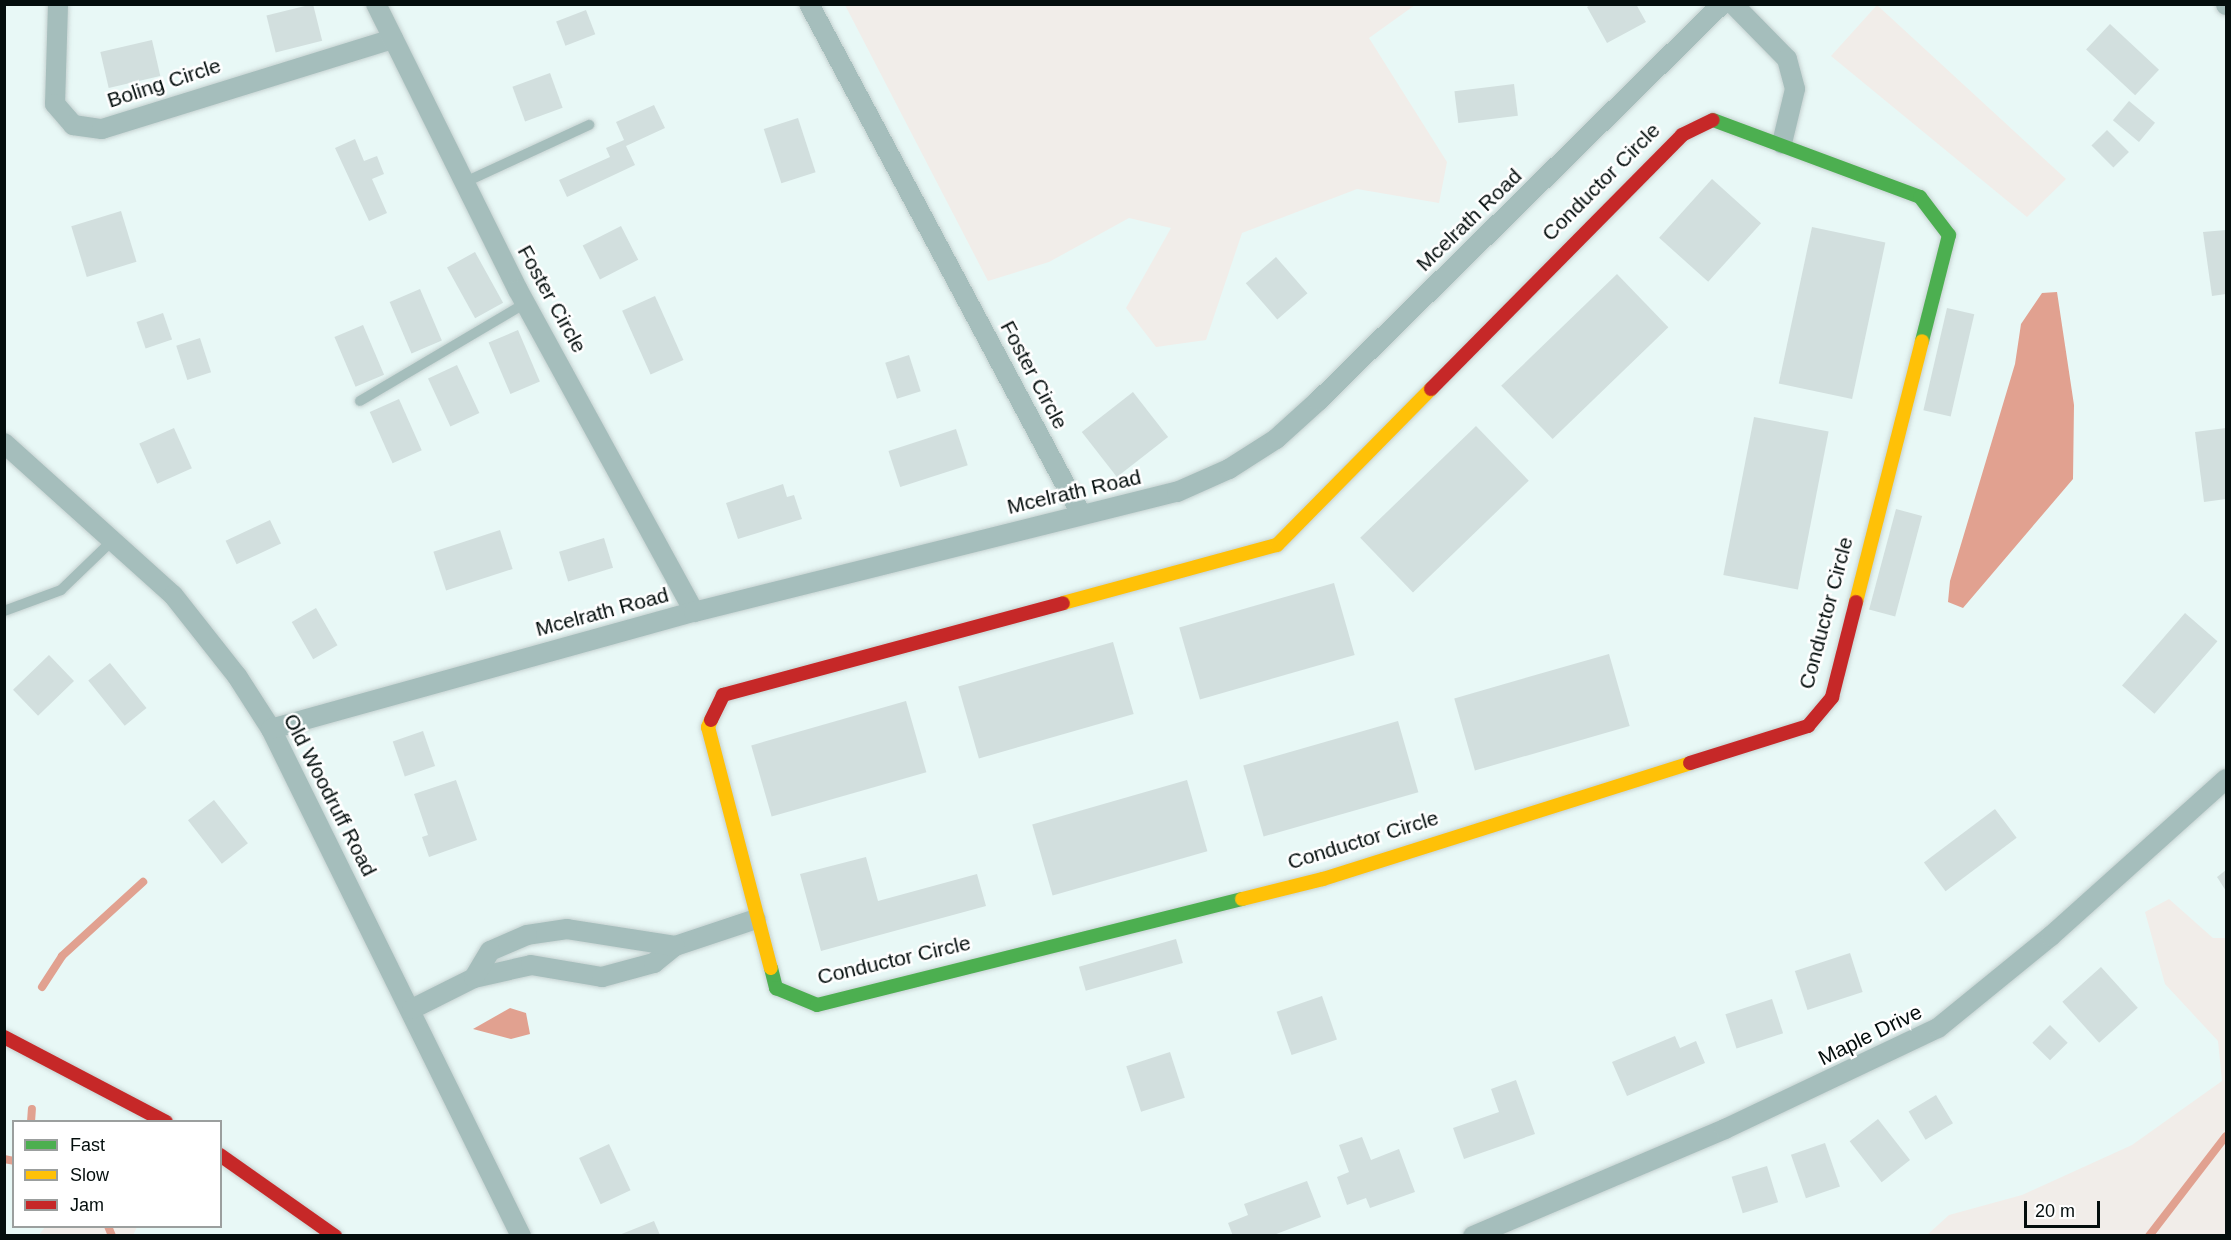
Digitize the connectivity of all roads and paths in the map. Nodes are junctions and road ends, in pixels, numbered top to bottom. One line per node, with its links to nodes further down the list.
1 (58, 4): 6 (street, Boling Circle)
2 (376, 4): 6 (street, Foster Circle)
3 (809, 4): 13 (street, Foster Circle)
4 (1722, 4): 13 (street, Mcelrath Road)
5 (1733, 4): 8 (street)
6 (393, 39): 9 (street, Foster Circle)
7 (589, 125): 9 (lane)
8 (1782, 143): 19 (street, Conductor Circle); 19 (street, Conductor Circle)
9 (463, 183): 10 (street, Foster Circle)
10 (526, 303): 11 (lane); 16 (street, Foster Circle)
11 (360, 401)
12 (6, 449): 14 (street, Old Woodruff Road)
13 (1081, 514): 16 (street, Mcelrath Road)
14 (116, 538): 15 (lane); 17 (street, Old Woodruff Road)
15 (4, 611)
16 (694, 612): 17 (street, Mcelrath Road)
17 (271, 729): 22 (street, Old Woodruff Road)
18 (2226, 779): 28 (street, Maple Drive)
19 (756, 919): 20 (street)
20 (675, 946): 21 (street); 21 (street)
21 (474, 978): 22 (street)
22 (412, 1009): 27 (street, Old Woodruff Road)
23 (4, 1037): 24 (street)
24 (162, 1120)
25 (222, 1156): 26 (street)
26 (335, 1236)
27 (521, 1236)
28 (1473, 1236)

